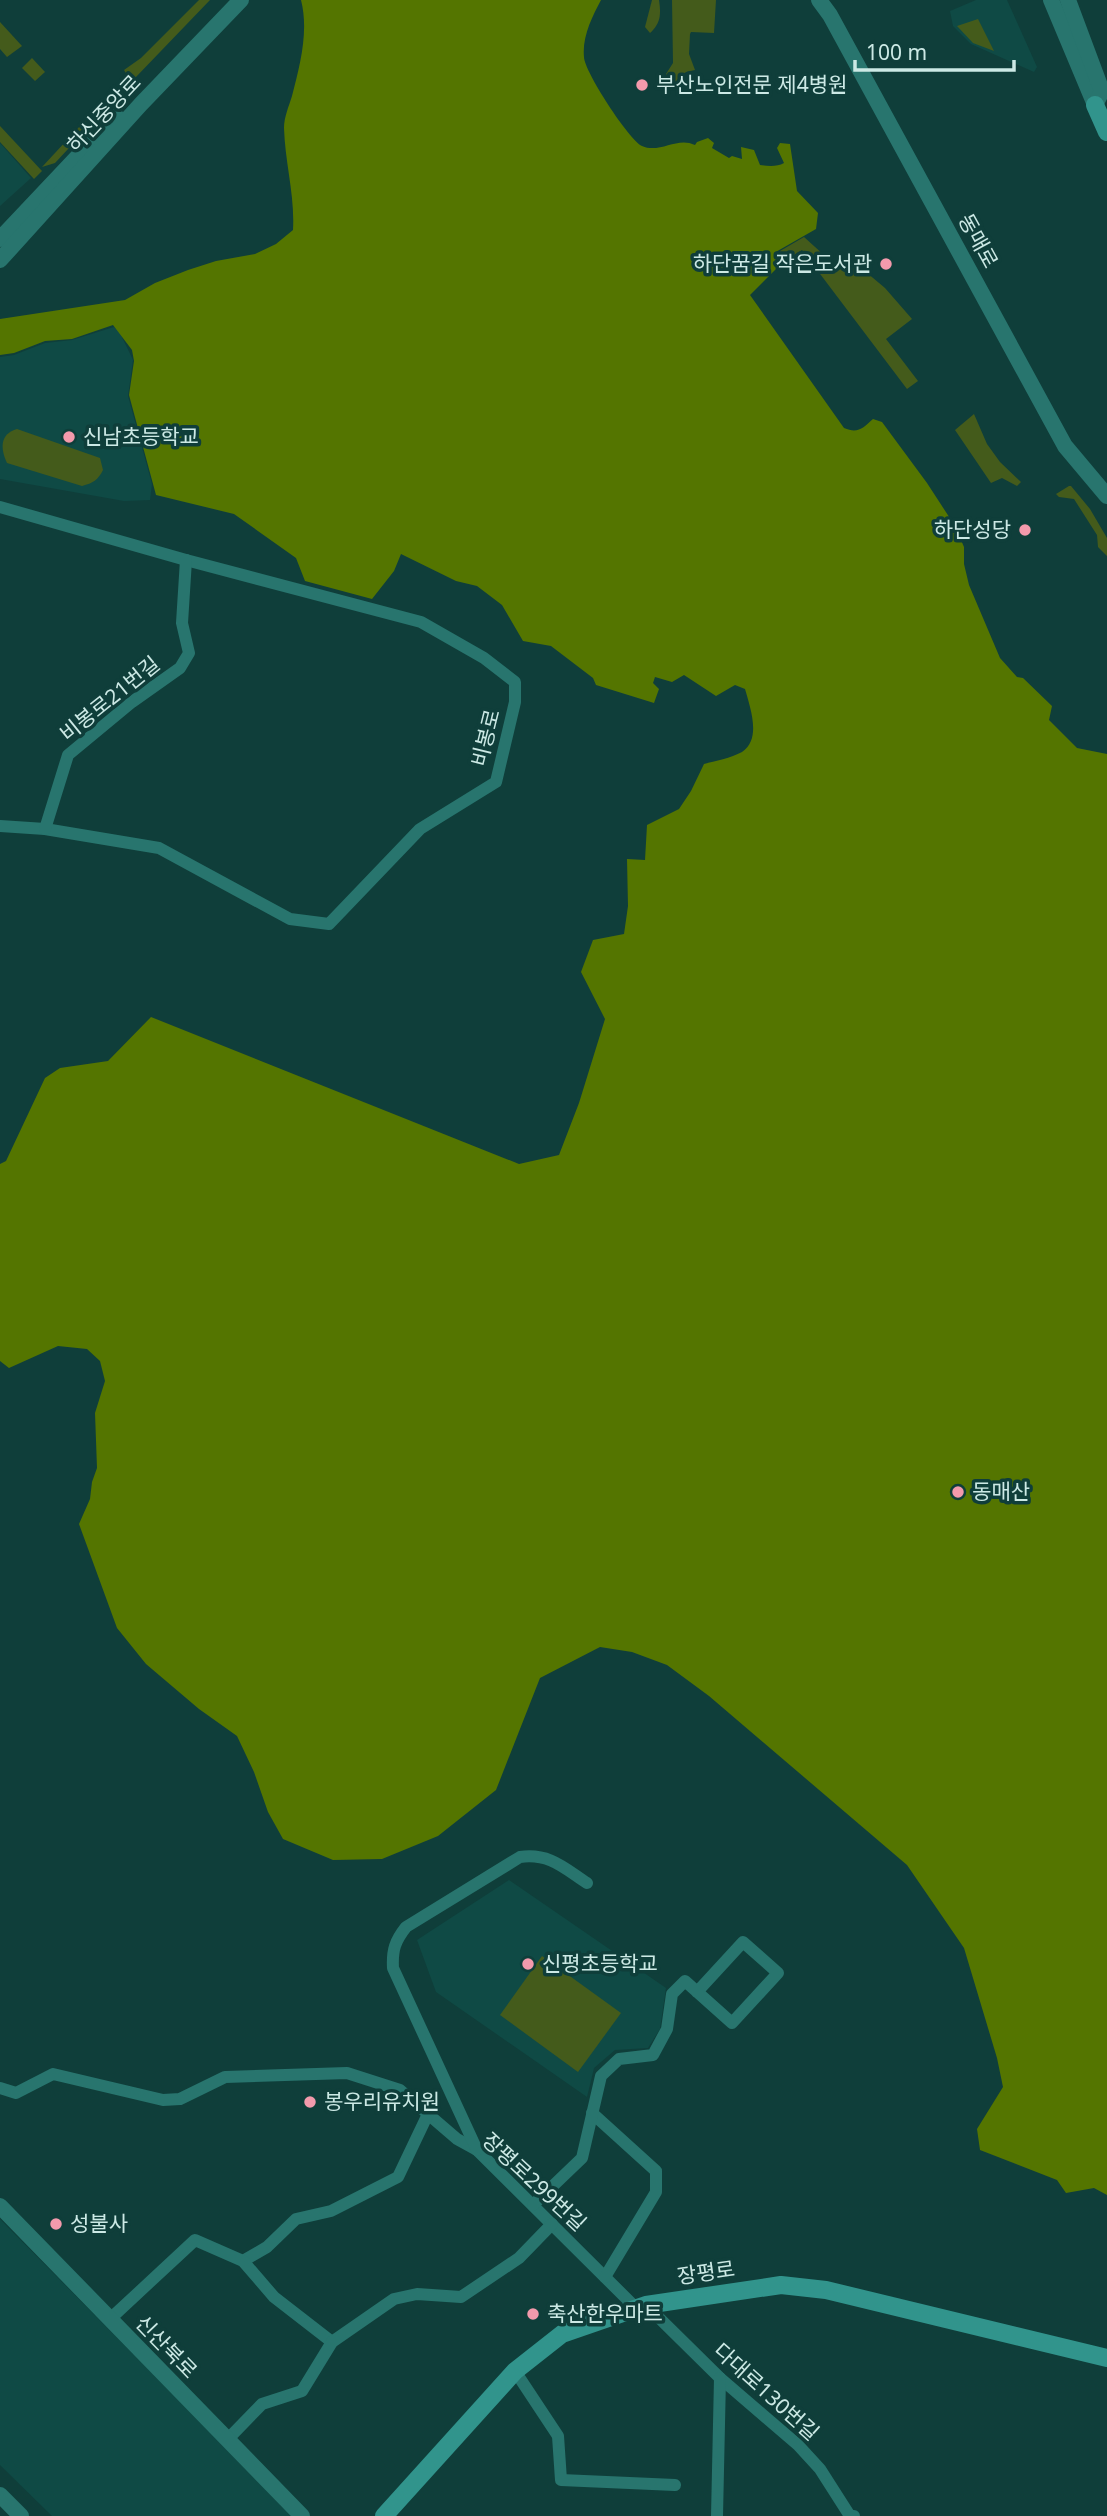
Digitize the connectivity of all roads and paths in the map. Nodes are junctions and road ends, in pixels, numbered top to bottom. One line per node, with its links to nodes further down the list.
1 (226, 0): 6 (street, 하신중앙로)
2 (241, 0): 6 (street, 하신중앙로)
3 (819, 0): 12 (street, 동매로)
4 (1051, 0): 7 (street)
5 (1068, 0): 7 (street)
6 (143, 94): 9 (street, 하신중앙로)
7 (1095, 105): 8 (main road)
8 (1107, 132)
9 (22, 226): 10 (street, 하신중앙로); 11 (street, 하신중앙로)
10 (0, 239)
11 (0, 260)
12 (1107, 496)
13 (0, 507): 14 (street, 비봉로)
14 (186, 560): 16 (street, 비봉로21번길); 16 (street, 비봉로)
15 (0, 826): 16 (street, 비봉로)
16 (46, 829)
17 (587, 1883): 22 (street)
18 (697, 1992): 18 (street); 20 (street)
19 (0, 2088): 21 (street, 장평로299번길)
20 (592, 2113): 23 (street); 27 (street)
21 (428, 2114): 22 (street, 장평로299번길); 26 (street)
22 (477, 2150): 23 (street, 장평로299번길)
23 (533, 2205): 25 (street, 장평로299번길)
24 (0, 2206): 29 (street, 신산북로)
25 (552, 2224): 27 (street, 장평로299번길); 30 (street)
26 (243, 2261): 29 (street); 30 (street)
27 (605, 2277): 28 (street, 장평로299번길)
28 (641, 2306): 31 (main road, 장평로); 32 (main road, 장평로); 33 (street, 다대로130번길)
29 (110, 2319): 34 (street, 신산북로)
30 (332, 2342): 34 (street)
31 (1107, 2358)
32 (516, 2371): 35 (street); 39 (main road, 장평로)
33 (720, 2378): 40 (street); 41 (street, 다대로130번길)
34 (227, 2440): 38 (street, 신산북로)
35 (675, 2485)
36 (0, 2495): 37 (street)
37 (21, 2516)
38 (302, 2516)
39 (384, 2516)
40 (717, 2516)
41 (852, 2516)

